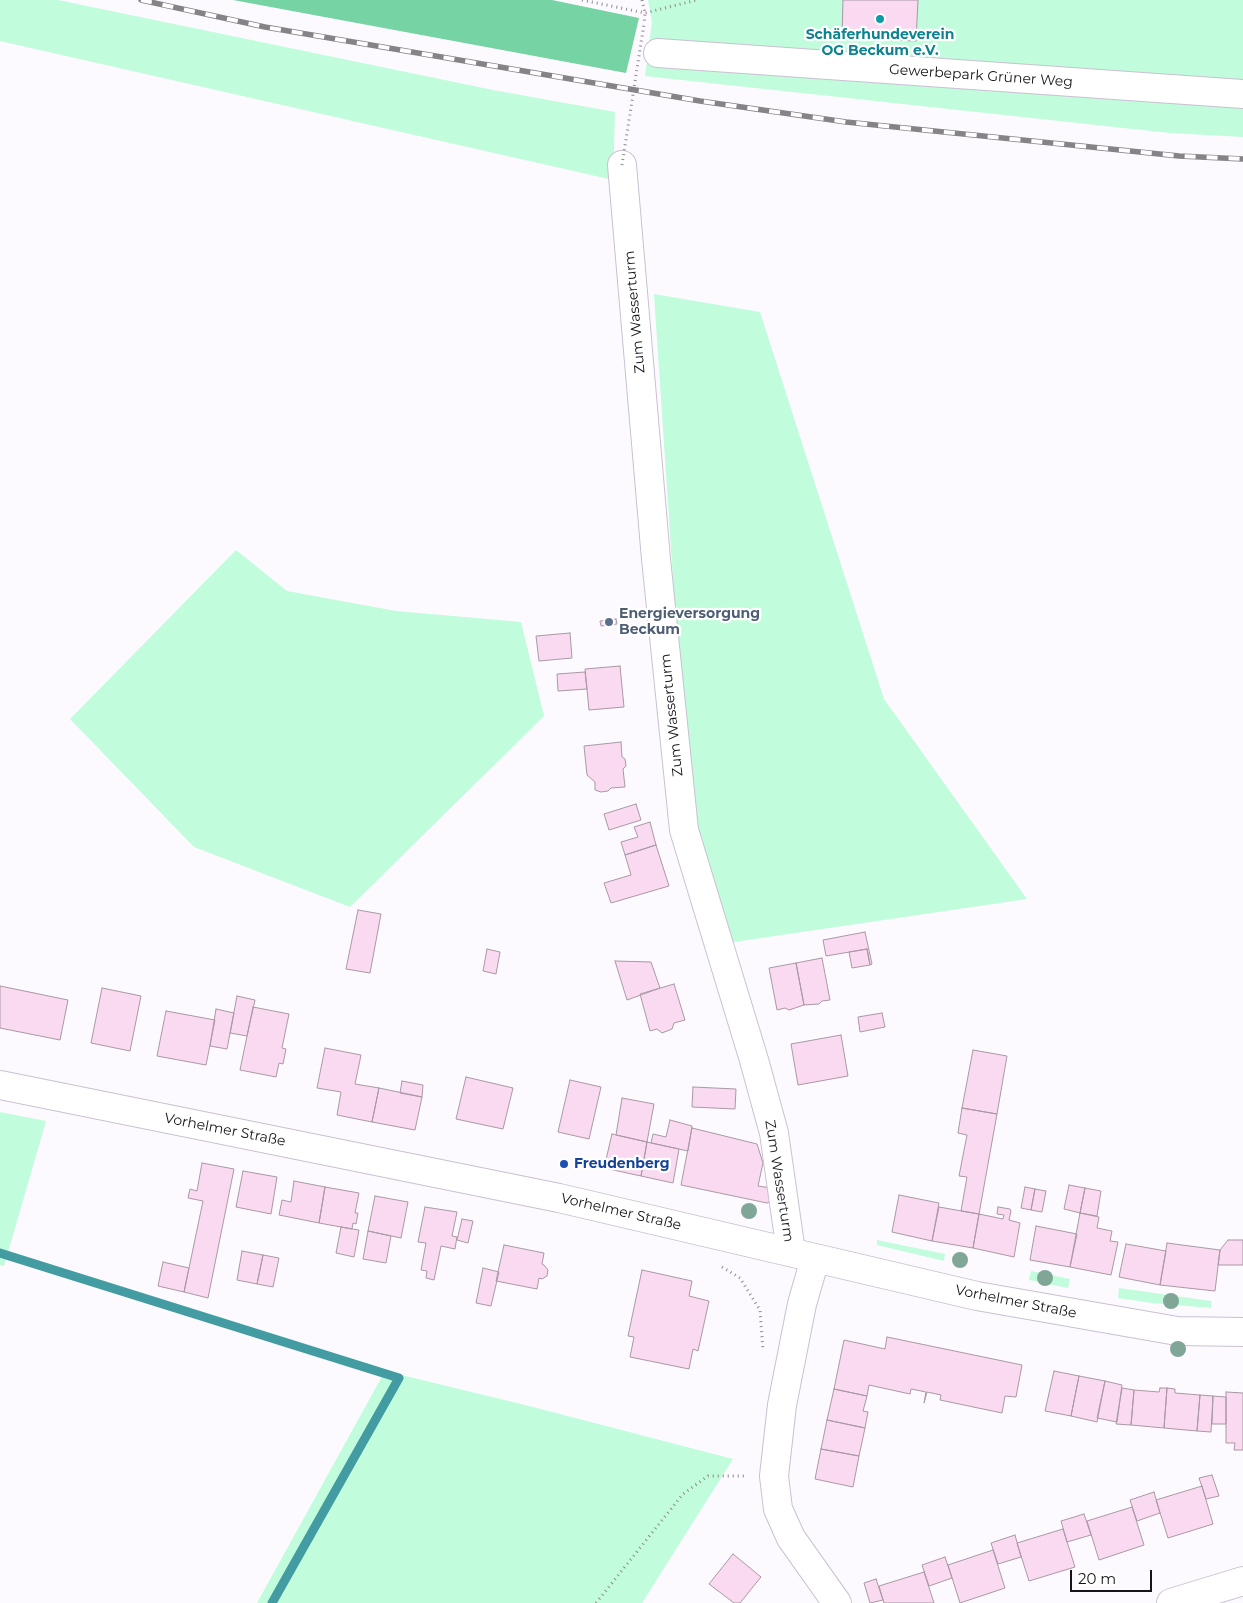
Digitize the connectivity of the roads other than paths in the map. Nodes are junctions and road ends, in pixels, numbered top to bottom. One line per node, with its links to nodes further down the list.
1 (658, 53): 2 (street, Gewerbepark Grüner Weg)
2 (1243, 94)
3 (622, 166): 5 (street, Zum Wasserturm)
4 (0, 1085): 5 (street, Vorhelmer Straße)
5 (803, 1256): 6 (street, Vorhelmer Straße); 8 (street)
6 (1243, 1332)
7 (1243, 1581): 9 (street)
8 (837, 1603)
9 (1172, 1603)

